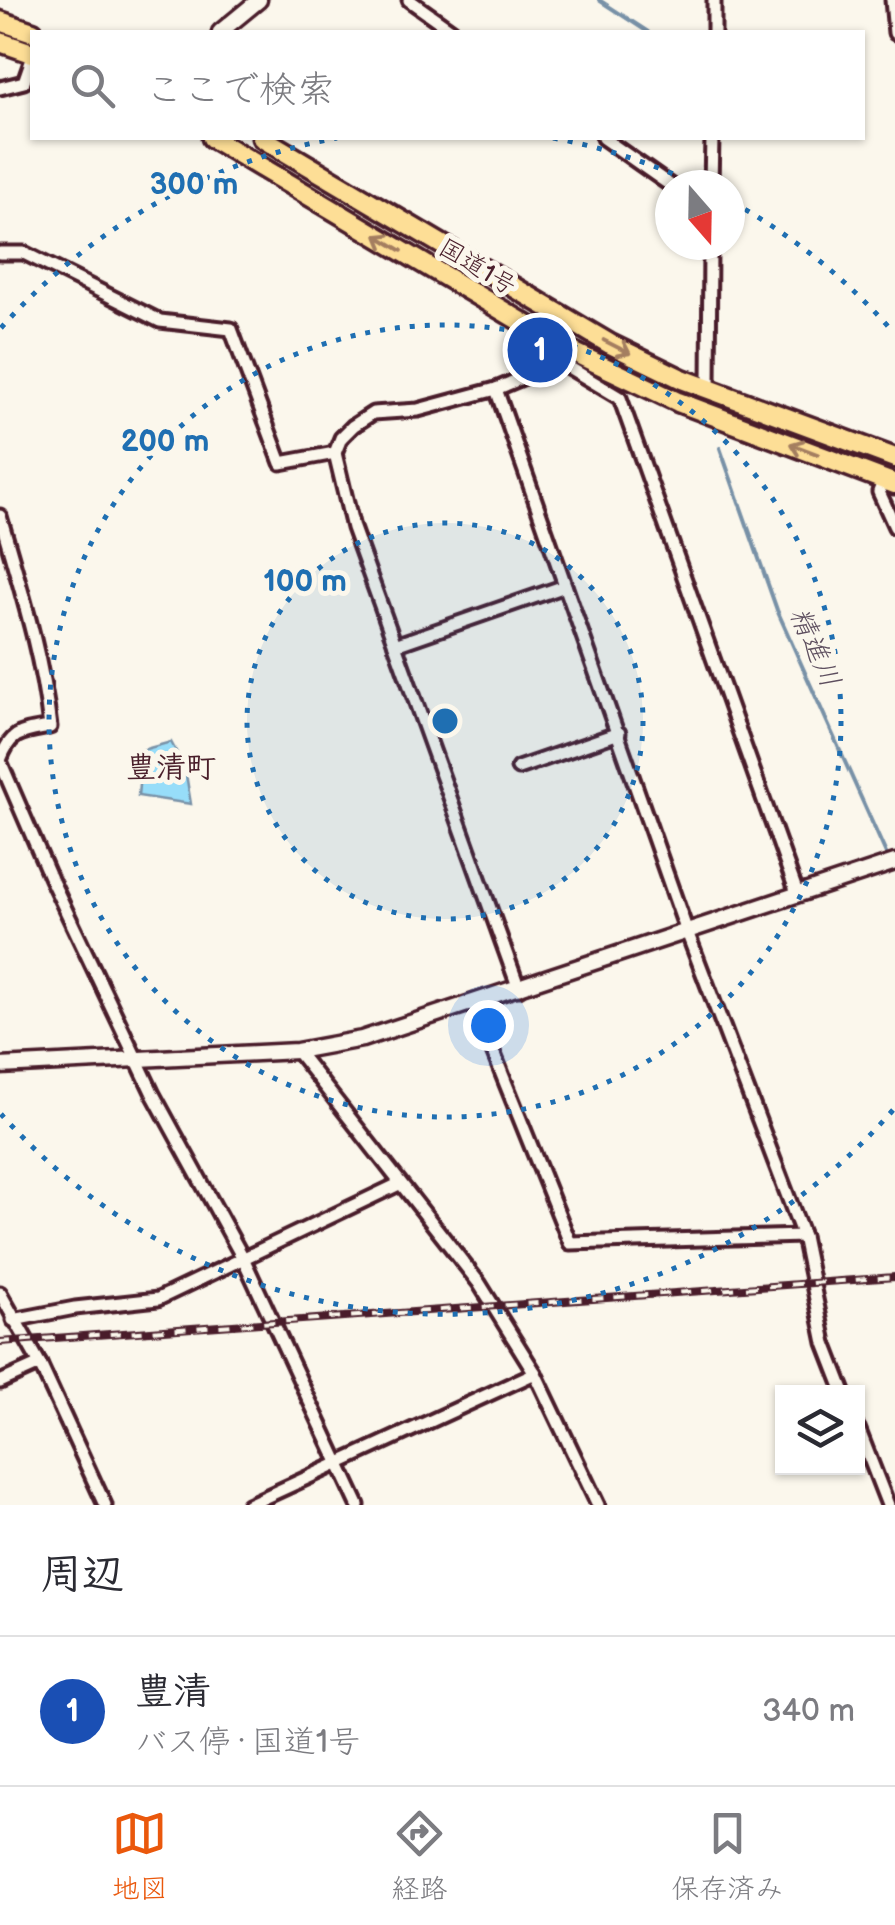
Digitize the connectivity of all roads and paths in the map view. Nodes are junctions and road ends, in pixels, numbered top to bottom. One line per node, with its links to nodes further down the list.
1 (259, 0): 6 (street)
2 (409, 0): 7 (street)
3 (714, 0): 8 (street)
4 (892, 0): 10 (street)
5 (0, 21): 9 (highway)
6 (222, 30)
7 (451, 30)
8 (714, 30)
9 (30, 31)
10 (895, 33)
11 (0, 42): 12 (highway)
12 (30, 55)
13 (30, 62): 14 (street)
14 (0, 88)
15 (215, 140): 23 (highway, 国道1号, one-way to 15)
16 (265, 140): 24 (highway, 国道1号, one-way to 24)
17 (605, 140): 20 (street)
18 (712, 140): 19 (street)
19 (711, 170)
20 (655, 175)
21 (0, 253): 26 (street)
22 (710, 260): 24 (street)
23 (564, 356): 25 (street); 28 (highway, 国道1号, one-way to 23); 37 (street)
24 (709, 387): 27 (highway, 国道1号)
25 (496, 389): 26 (street); 31 (street)
26 (335, 453): 32 (street)
27 (895, 458)
28 (890, 482): 30 (street)
29 (0, 516): 34 (street)
30 (895, 527)
31 (565, 586): 32 (street); 33 (street)
32 (395, 646): 39 (street)
33 (619, 733): 35 (street); 38 (street)
34 (0, 760): 42 (street)
35 (518, 768)
36 (895, 862): 37 (street)
37 (797, 893): 38 (street)
38 (686, 930): 39 (street); 45 (street)
39 (519, 989): 40 (street)
40 (472, 1002): 41 (street); 45 (street)
41 (297, 1052): 42 (street); 44 (street)
42 (138, 1058): 43 (street); 46 (street)
43 (0, 1066)
44 (399, 1184): 46 (street); 50 (street)
45 (802, 1236): 52 (street)
46 (244, 1260): 48 (street); 54 (street)
47 (0, 1294): 48 (street)
48 (13, 1320): 49 (street)
49 (40, 1364): 51 (street); 55 (street)
50 (535, 1373): 54 (street); 58 (street)
51 (0, 1382)
52 (841, 1385)
53 (865, 1446): 59 (street)
54 (337, 1462): 56 (street); 57 (street)
55 (105, 1505)
56 (248, 1505)
57 (358, 1505)
58 (598, 1505)
59 (888, 1505)

